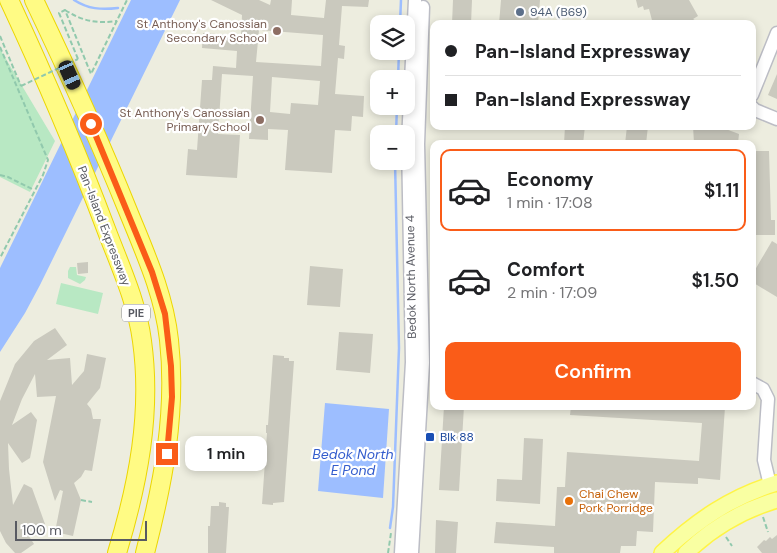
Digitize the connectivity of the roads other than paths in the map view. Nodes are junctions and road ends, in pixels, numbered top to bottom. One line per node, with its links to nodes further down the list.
1 (8, 0): 14 (highway, Pan-Island Expressway / PIE)
2 (34, 0): 15 (highway, Pan-Island Expressway / PIE)
3 (415, 0): 9 (street, Bedok North Avenue 4)
4 (423, 0): 9 (street, Bedok North Avenue 4)
5 (777, 33): 6 (street)
6 (756, 85)
7 (756, 110): 8 (street)
8 (777, 119)
9 (423, 366): 16 (street, Bedok North Avenue 4); 17 (street, Bedok North Avenue 4)
10 (756, 385): 12 (street)
11 (756, 394): 12 (street)
12 (770, 485): 18 (main road)
13 (777, 500): 19 (main road)
14 (118, 552)
15 (145, 553)
16 (401, 553)
17 (412, 553)
18 (662, 553)
19 (686, 553)

